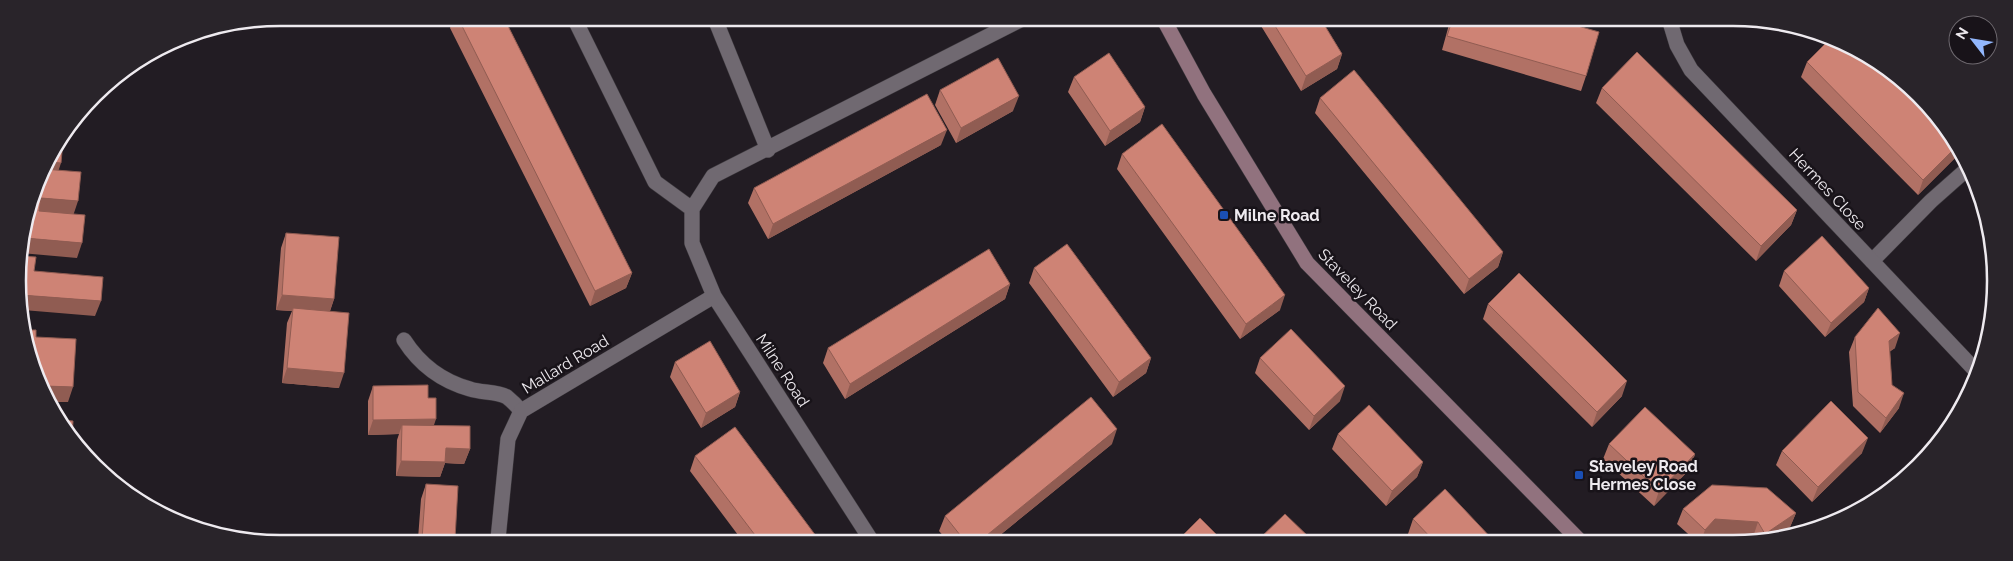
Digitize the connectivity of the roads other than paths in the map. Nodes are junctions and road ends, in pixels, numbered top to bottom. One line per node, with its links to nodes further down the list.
1 (578, 26): 8 (street)
2 (718, 26): 6 (street)
3 (1008, 26): 6 (street)
4 (1167, 26): 16 (street, Staveley Road)
5 (1671, 26): 9 (street, Hermes Close)
6 (768, 150): 8 (street)
7 (1963, 173): 9 (street)
8 (692, 209): 10 (street, Milne Road)
9 (1872, 261): 12 (street, Hermes Close)
10 (714, 296): 13 (street, Mallard Road); 15 (street, Milne Road)
11 (404, 340): 13 (street)
12 (1971, 366)
13 (521, 411): 14 (street, Mallard Road)
14 (498, 535)
15 (868, 535)
16 (1574, 535)

